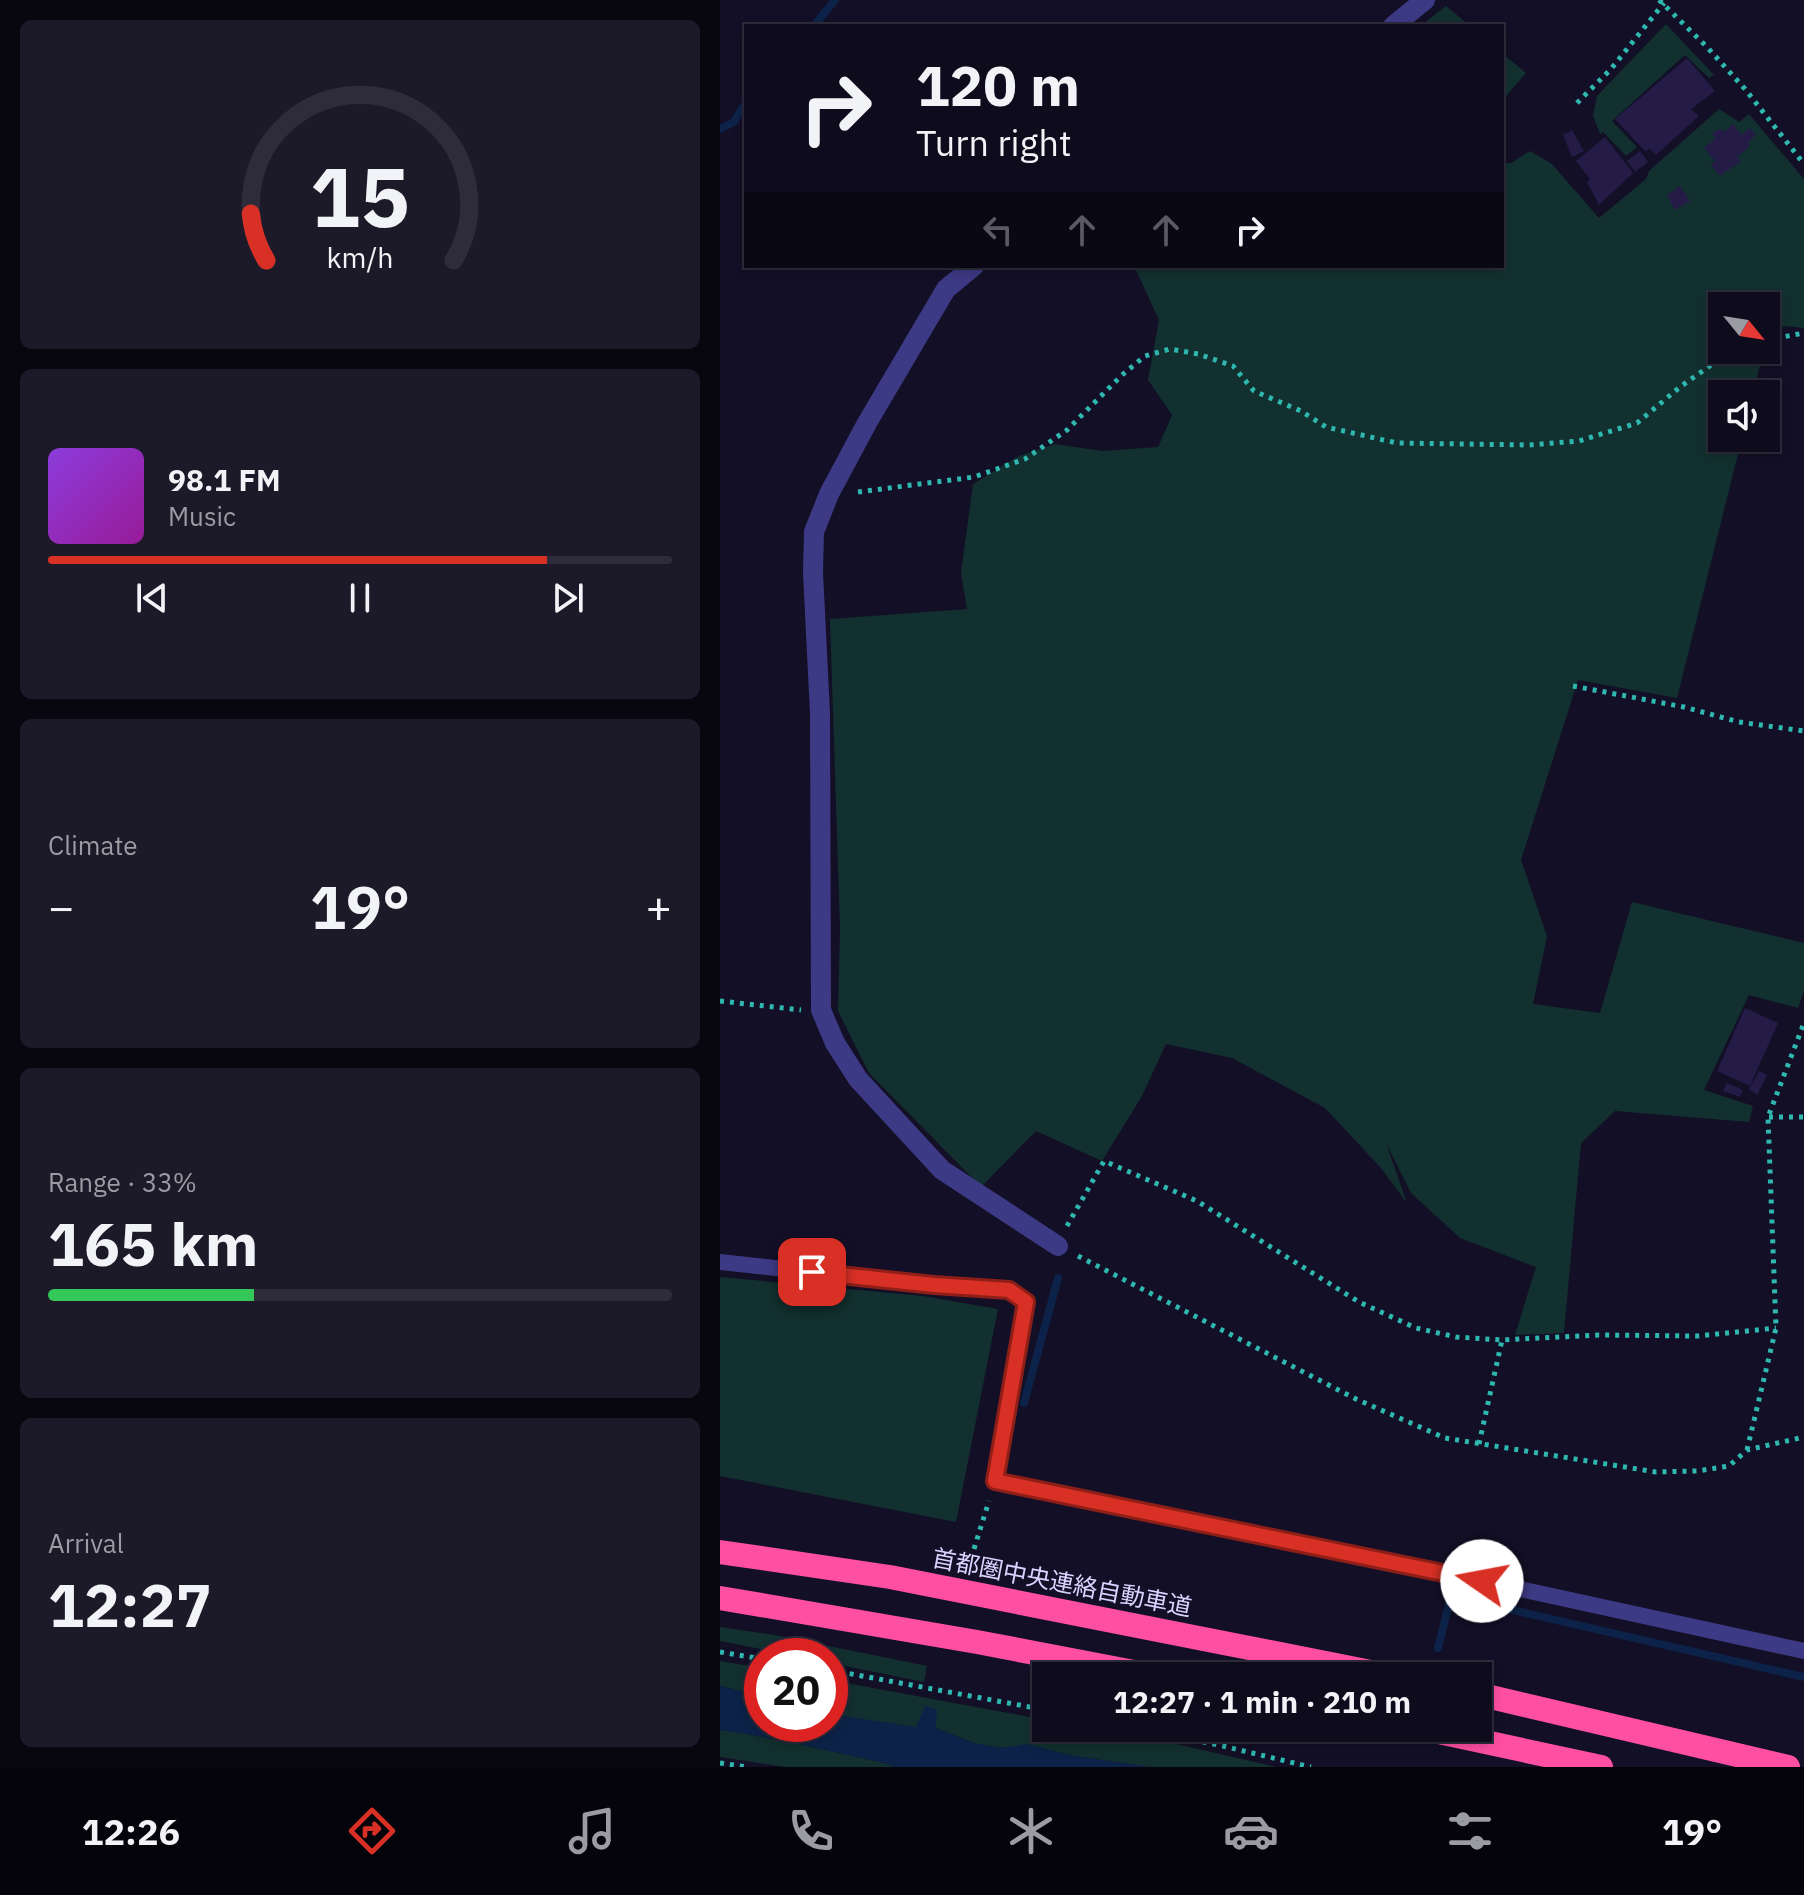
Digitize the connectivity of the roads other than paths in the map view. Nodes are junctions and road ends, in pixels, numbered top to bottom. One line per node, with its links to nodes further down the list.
1 (1425, 0): 2 (street)
2 (1395, 24)
3 (972, 268): 4 (street)
4 (1057, 1245)
5 (720, 1262): 8 (lane)
6 (720, 1552): 10 (highway, 首都圏中央連絡自動車道)
7 (720, 1598): 9 (highway)
8 (1804, 1651)
9 (1082, 1662)
10 (1320, 1662)
11 (1492, 1697): 14 (highway)
12 (1485, 1742): 13 (highway)
13 (1601, 1767)
14 (1788, 1767)

